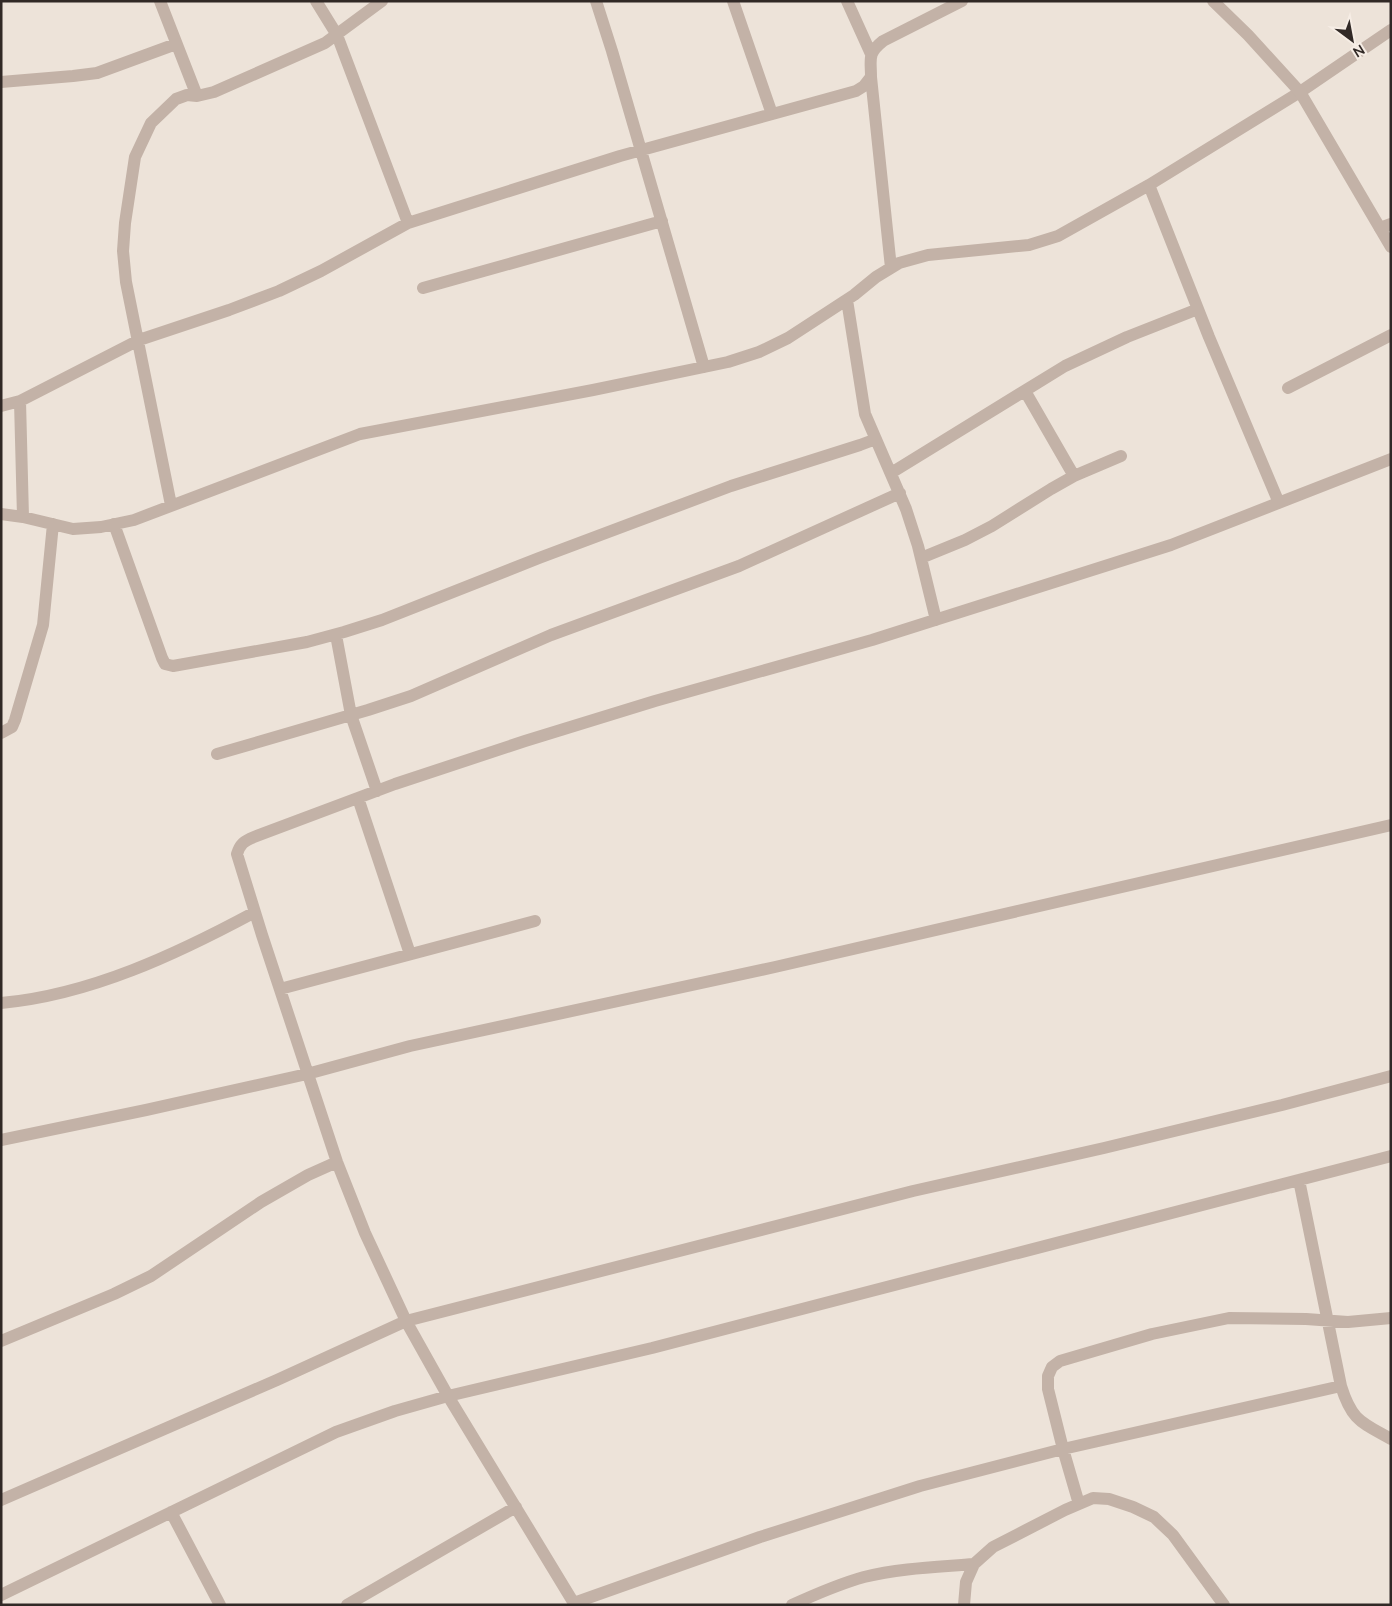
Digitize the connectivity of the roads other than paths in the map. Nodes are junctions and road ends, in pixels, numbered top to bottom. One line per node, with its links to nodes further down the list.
1 (160, 1): 11 (street)
2 (316, 1): 10 (street)
3 (382, 1): 10 (street)
4 (596, 1): 18 (street)
5 (733, 1): 17 (street)
6 (847, 1): 12 (street)
7 (962, 1): 12 (street)
8 (1213, 1): 15 (street)
9 (1391, 30): 15 (street)
10 (337, 35): 16 (street); 21 (street)
11 (176, 44): 14 (street); 16 (street)
12 (870, 54): 13 (street)
13 (871, 77): 17 (street); 24 (street)
14 (1, 82)
15 (1300, 92): 19 (street); 22 (street)
16 (197, 96): 29 (street)
17 (772, 114): 18 (street)
18 (641, 151): 20 (street); 21 (street)
19 (1149, 185): 24 (street); 27 (street)
20 (662, 221): 25 (street); 30 (street)
21 (408, 223): 29 (street)
22 (1385, 226): 23 (street)
23 (1391, 247)
24 (891, 268): 26 (street)
25 (423, 288)
26 (847, 300): 30 (street); 35 (street)
27 (1198, 309): 32 (street); 41 (street)
28 (1391, 335): 31 (street)
29 (139, 340): 33 (street); 42 (street)
30 (704, 367): 42 (street)
31 (1288, 388)
32 (1025, 391): 38 (street); 39 (street)
33 (20, 401): 34 (street); 44 (street)
34 (1, 406)
35 (876, 439): 38 (street); 49 (street)
36 (1121, 456): 39 (street)
37 (1391, 459): 41 (street)
38 (891, 473): 40 (street)
39 (1074, 476): 47 (street)
40 (900, 494): 47 (street); 50 (street)
41 (1279, 503): 48 (street)
42 (171, 506): 46 (street)
43 (1, 514): 44 (street)
44 (23, 518): 45 (street)
45 (53, 524): 46 (street); 51 (street)
46 (114, 524): 49 (street)
47 (921, 558): 48 (street)
48 (936, 620): 53 (street)
49 (336, 635): 50 (street)
50 (351, 715): 52 (street); 53 (street)
51 (1, 733)
52 (217, 754)
53 (377, 791): 54 (street)
54 (358, 798): 56 (street); 58 (street)
55 (1391, 825): 61 (street)
56 (255, 912): 59 (street); 60 (street)
57 (535, 921): 58 (street)
58 (410, 954): 59 (street)
59 (280, 989): 61 (street)
60 (1, 1002)
61 (307, 1074): 63 (street); 65 (street)
62 (1391, 1076): 68 (street)
63 (1, 1140)
64 (1391, 1156): 66 (street)
65 (337, 1162): 68 (street); 70 (street)
66 (1299, 1180): 69 (street); 72 (street)
67 (1391, 1318): 69 (street)
68 (406, 1321): 72 (street); 75 (street)
69 (1328, 1321): 71 (street); 74 (street)
70 (1, 1341)
71 (1341, 1386): 73 (street); 74 (street)
72 (448, 1396): 77 (street); 78 (street)
73 (1391, 1439)
74 (1063, 1449): 76 (street); 82 (street)
75 (1, 1500)
76 (1079, 1504): 79 (street); 86 (street)
77 (516, 1507): 82 (street); 83 (street)
78 (171, 1512): 80 (street); 81 (street)
79 (974, 1564): 84 (street); 85 (street)
80 (1, 1595)
81 (214, 1603)
82 (575, 1604)
83 (347, 1605)
84 (792, 1605)
85 (964, 1605)
86 (1224, 1605)

